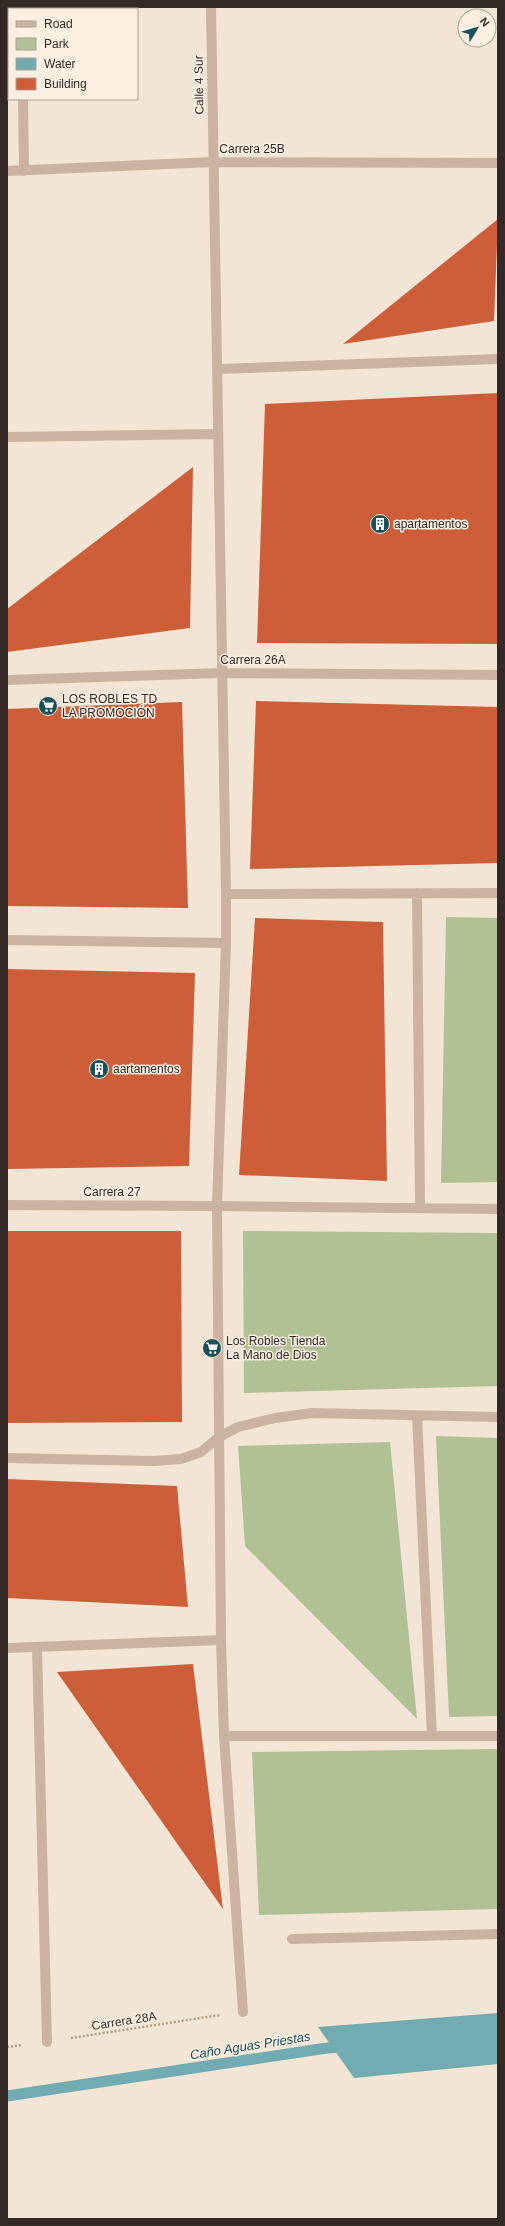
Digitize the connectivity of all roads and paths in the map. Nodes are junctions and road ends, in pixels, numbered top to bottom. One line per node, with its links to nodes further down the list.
1 (211, 7): 3 (street, Calle 4 Sur)
2 (23, 100): 6 (street)
3 (213, 162): 4 (street, Carrera 25B); 6 (street, Carrera 25B); 8 (street, Calle 4 Sur)
4 (498, 163)
5 (7, 171): 6 (street, Carrera 25B)
6 (24, 171)
7 (498, 359): 8 (street)
8 (218, 369): 9 (street, Calle 4 Sur)
9 (218, 434): 10 (street); 11 (street, Calle 4 Sur)
10 (7, 437)
11 (222, 673): 12 (street, Carrera 26A); 13 (street, Carrera 26A); 16 (street, Calle 4 Sur)
12 (498, 675)
13 (7, 680)
14 (417, 893): 15 (street); 16 (street); 21 (street)
15 (498, 893)
16 (226, 894): 18 (street, Calle 4 Sur)
17 (7, 940): 18 (street)
18 (226, 942): 20 (street, Calle 4 Sur)
19 (7, 1205): 20 (street, Carrera 27)
20 (217, 1206): 21 (street, Carrera 27); 25 (street, Calle 4 Sur)
21 (420, 1208): 22 (street, Carrera 27)
22 (498, 1209)
23 (418, 1416): 24 (street); 25 (street); 31 (street)
24 (498, 1417)
25 (219, 1437): 26 (street); 27 (street, Calle 4 Sur)
26 (7, 1458)
27 (221, 1640): 28 (street); 30 (street, Calle 4 Sur)
28 (37, 1647): 29 (street); 36 (street)
29 (7, 1648)
30 (224, 1736): 31 (street); 35 (street, Calle 4 Sur)
31 (432, 1736): 32 (street)
32 (498, 1736)
33 (498, 1934): 34 (street)
34 (292, 1939)
35 (243, 2012): 36 (path, Carrera 28A)
36 (47, 2042): 37 (path, Carrera 28A)
37 (7, 2047)

